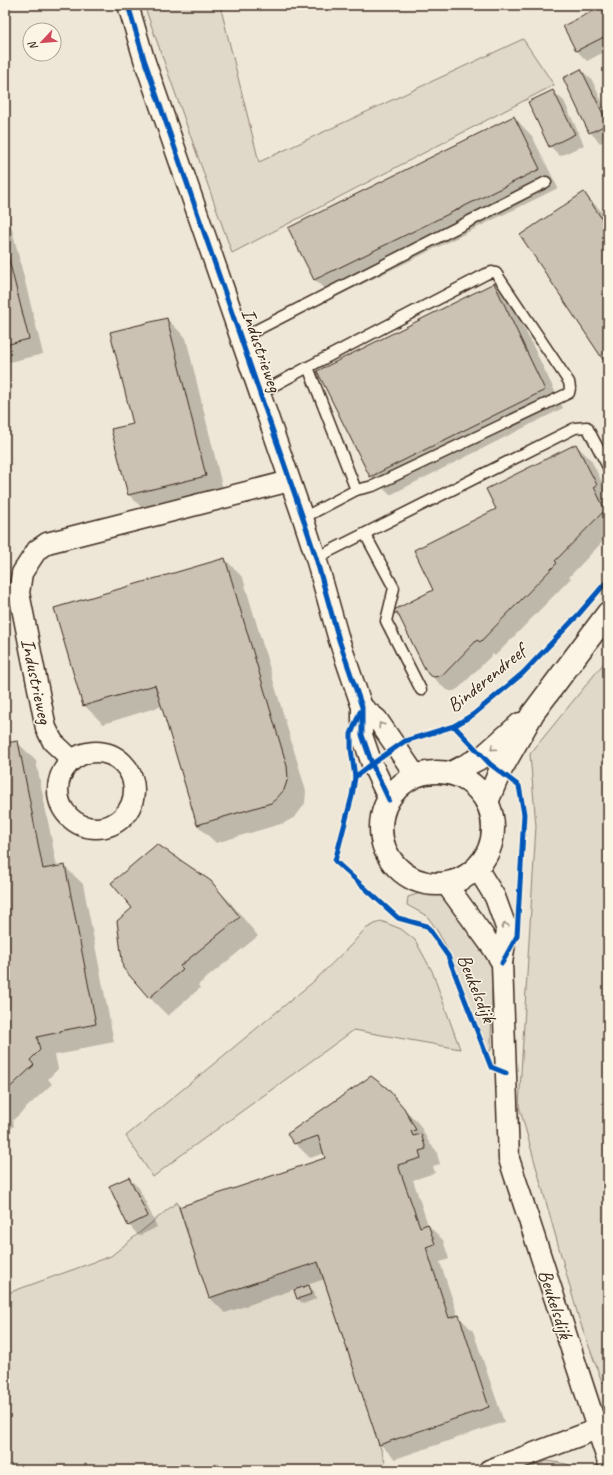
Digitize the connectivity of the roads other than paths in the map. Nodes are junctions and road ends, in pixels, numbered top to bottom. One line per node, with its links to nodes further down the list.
1 (128, 5): 3 (street, Industrieweg)
2 (546, 182): 3 (lane)
3 (241, 338): 5 (street, Industrieweg)
4 (308, 367): 5 (lane); 8 (lane); 8 (lane)
5 (260, 393): 7 (street, Industrieweg)
6 (608, 467): 10 (lane)
7 (290, 481): 9 (street, Industrieweg); 16 (street, Industrieweg)
8 (356, 490): 9 (lane)
9 (303, 518): 11 (street, Industrieweg)
10 (365, 534): 11 (lane); 13 (lane)
11 (316, 558): 14 (street, Industrieweg)
12 (608, 613): 15 (main road)
13 (421, 690)
14 (362, 707): 18 (street, Industrieweg, one-way to 14); 19 (street, Industrieweg)
15 (533, 712): 17 (main road, one-way to 17); 20 (main road)
16 (71, 759)
17 (451, 773): 18 (main road); 20 (main road)
18 (416, 776): 19 (main road)
19 (389, 800): 22 (main road)
20 (487, 802): 21 (main road)
21 (477, 868): 22 (main road); 23 (street, Beukelsdijk, one-way to 21)
22 (446, 884): 23 (street, Beukelsdijk)
23 (502, 963): 24 (street, Beukelsdijk)
24 (602, 1427): 25 (street, Beukelsdijk); 26 (street)
25 (608, 1462)
26 (489, 1470)

